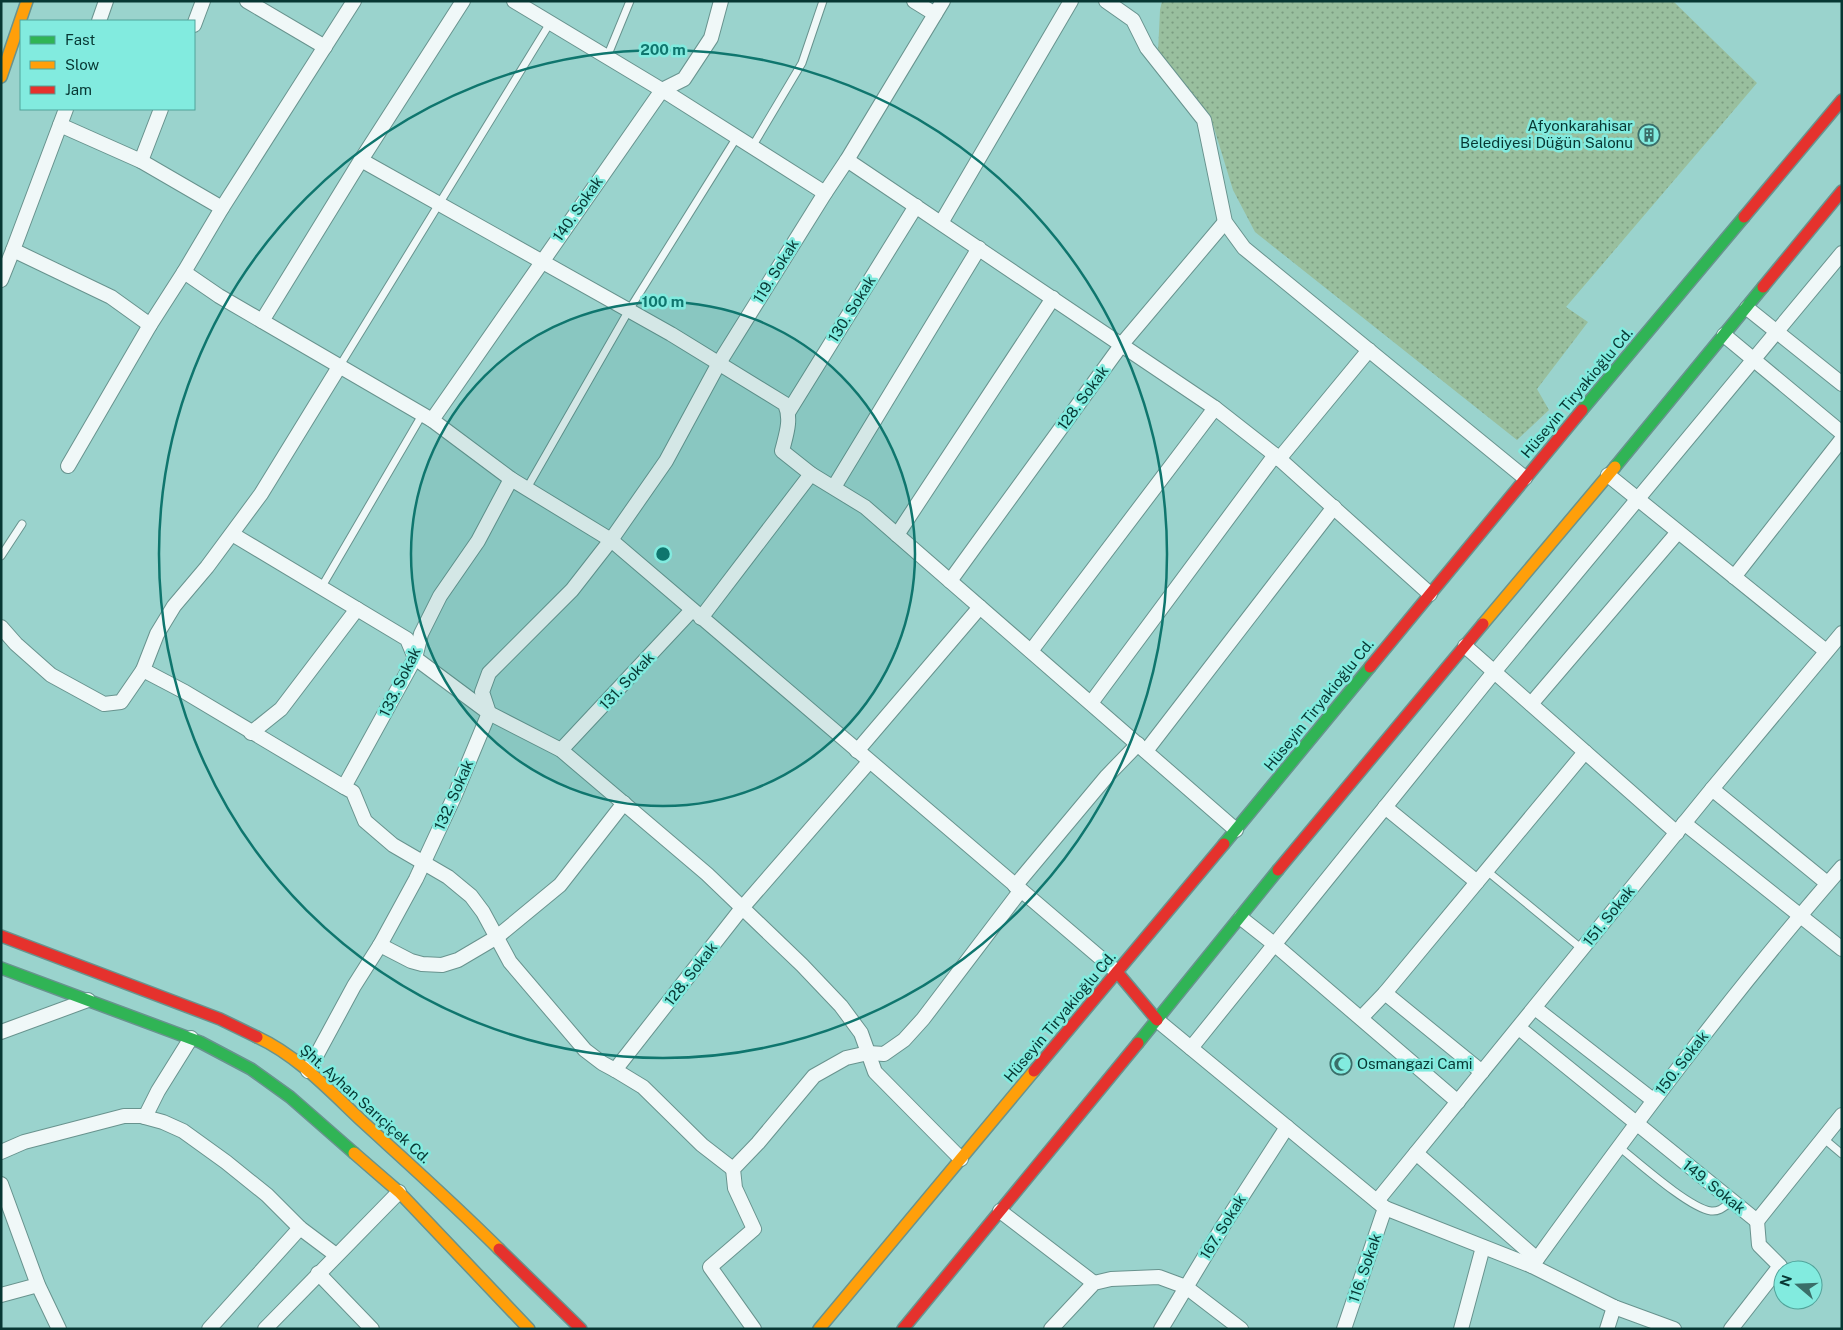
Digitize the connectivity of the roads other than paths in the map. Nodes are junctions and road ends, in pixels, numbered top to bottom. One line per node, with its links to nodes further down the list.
1 (28, 1): 16 (main road)
2 (106, 1): 17 (street)
3 (203, 1): 18 (street)
4 (247, 1): 21 (street)
5 (354, 1): 21 (street)
6 (463, 1): 31 (street)
7 (514, 1): 19 (street)
8 (630, 1): 22 (lane)
9 (721, 1): 24 (street, 140. Sokak)
10 (823, 1): 30 (lane)
11 (914, 1): 15 (street)
12 (943, 1): 15 (street, 119. Sokak)
13 (1071, 1): 40 (street)
14 (1106, 1): 39 (street)
15 (935, 14): 32 (street, 119. Sokak)
16 (21, 20)
17 (99, 20)
18 (195, 22)
19 (550, 23): 22 (street); 36 (lane)
20 (20, 24): 23 (main road)
21 (325, 47): 38 (street)
22 (606, 57): 24 (street)
23 (1, 77)
24 (662, 90): 29 (street); 44 (street, 140. Sokak)
25 (1842, 100): 69 (main road, Hüseyin Tiryakioğlu Cd.)
26 (66, 110): 28 (street)
27 (161, 110): 33 (street)
28 (60, 124): 33 (street); 42 (street)
29 (737, 137): 30 (street); 49 (lane)
30 (752, 147): 35 (street)
31 (361, 160): 36 (street); 50 (street)
32 (848, 160): 35 (street, 119. Sokak); 37 (street)
33 (141, 162): 38 (street)
34 (1842, 191): 48 (main road)
35 (825, 193): 57 (street, 119. Sokak)
36 (439, 203): 44 (street); 58 (lane)
37 (916, 206): 40 (street); 61 (street, 130. Sokak)
38 (222, 208): 45 (street)
39 (1225, 222): 54 (street, 128. Sokak); 55 (street)
40 (941, 223): 41 (street)
41 (979, 248): 47 (street); 71 (street)
42 (13, 250): 46 (street); 51 (street)
43 (1842, 253): 52 (street)
44 (542, 261): 49 (street); 62 (street, 140. Sokak)
45 (184, 272): 50 (street); 51 (street)
46 (1, 280)
47 (1053, 298): 54 (street); 78 (street)
48 (1747, 308): 52 (street); 53 (main road)
49 (629, 310): 57 (street); 72 (lane)
50 (262, 322): 58 (street)
51 (150, 325): 66 (street)
52 (1776, 331): 56 (street); 59 (street)
53 (1724, 335): 56 (street); 68 (main road)
54 (1122, 344): 60 (street); 82 (street, 128. Sokak)
55 (1369, 350): 65 (street); 69 (street)
56 (1753, 359): 63 (street); 73 (street)
57 (719, 363): 61 (street); 79 (street, 119. Sokak)
58 (339, 367): 62 (street); 77 (street)
59 (1842, 384)
60 (1215, 408): 65 (street); 91 (street)
61 (788, 411): 67 (street)
62 (427, 418): 70 (street); 83 (lane)
63 (1842, 433)
64 (1842, 439): 81 (street)
65 (1277, 457): 74 (street); 96 (street)
66 (68, 466)
67 (811, 474): 71 (street); 87 (street, 131. Sokak)
68 (1608, 475): 73 (street); 90 (main road)
69 (1525, 478): 84 (main road, Hüseyin Tiryakioğlu Cd.)
70 (512, 479): 72 (street); 93 (street, 133. Sokak)
71 (834, 487): 78 (street)
72 (527, 488): 79 (street)
73 (1637, 499): 76 (street); 95 (street)
74 (1334, 507): 84 (street); 100 (street)
75 (22, 524): 80 (lane)
76 (1678, 532): 81 (street); 97 (street)
77 (232, 534): 83 (street); 94 (street)
78 (897, 535): 82 (street)
79 (611, 540): 87 (street); 98 (street)
80 (1, 556)
81 (1734, 577): 92 (street)
82 (950, 581): 85 (street)
83 (321, 588): 86 (street)
84 (1430, 594): 110 (main road, Hüseyin Tiryakioğlu Cd.)
85 (980, 607): 91 (street); 102 (street)
86 (357, 609): 93 (street); 99 (street)
87 (697, 614): 101 (street, 131. Sokak); 102 (street)
88 (1, 627): 94 (street)
89 (1842, 633): 92 (street, 151. Sokak)
90 (1465, 646): 95 (street); 119 (main road)
91 (1030, 651): 96 (street)
92 (1826, 651): 106 (street, 151. Sokak)
93 (415, 658): 98 (street); 105 (street, 133. Sokak)
94 (143, 670): 99 (street)
95 (1494, 672): 97 (street); 108 (street)
96 (1091, 703): 100 (street)
97 (1531, 704): 103 (street)
98 (489, 713): 101 (street); 111 (street, 132. Sokak)
99 (252, 733): 105 (street)
100 (1142, 748): 110 (street); 116 (street)
101 (561, 750): 107 (street)
102 (857, 751): 104 (street)
103 (1585, 752): 109 (street); 113 (street)
104 (870, 762): 116 (street); 117 (street, 128. Sokak)
105 (344, 787): 111 (street)
106 (1712, 789): 109 (street, 151. Sokak); 115 (street)
107 (624, 803): 117 (street); 121 (street)
108 (1385, 807): 114 (street); 122 (street)
109 (1680, 828): 118 (street); 124 (street, 151. Sokak)
110 (1236, 830): 127 (main road, Hüseyin Tiryakioğlu Cd.)
111 (423, 863): 121 (street); 123 (street, 132. Sokak)
112 (1842, 866): 115 (street, 150. Sokak)
113 (1487, 871): 114 (street); 124 (lane)
114 (1477, 882): 128 (street)
115 (1827, 884): 118 (street, 150. Sokak)
116 (1018, 888): 127 (street); 137 (street)
117 (742, 908): 137 (street); 138 (street, 128. Sokak)
118 (1800, 916): 125 (street); 141 (street, 150. Sokak)
119 (1241, 918): 122 (street); 132 (main road)
120 (1, 936): 139 (main road, Şht. Ayhan Sarıçiçek Cd.)
121 (496, 937): 123 (street); 138 (street)
122 (1274, 944): 131 (street); 136 (street)
123 (380, 945): 139 (street, 132. Sokak)
124 (1582, 949): 130 (street, 151. Sokak)
125 (1842, 949)
126 (1, 968): 129 (main road)
127 (1117, 972): 132 (main road); 152 (main road, Hüseyin Tiryakioğlu Cd.)
128 (1385, 993): 131 (street); 140 (street)
129 (88, 1000): 134 (street); 135 (main road)
130 (1535, 1008): 133 (street, 151. Sokak); 141 (street)
131 (1361, 1018): 142 (street)
132 (1157, 1020): 136 (street); 158 (main road)
133 (1518, 1028): 140 (street, 151. Sokak); 145 (street, 149. Sokak)
134 (1, 1032)
135 (191, 1038): 144 (street); 155 (main road)
136 (1190, 1048): 146 (street)
137 (868, 1053): 152 (street); 153 (street)
138 (615, 1070): 153 (street)
139 (308, 1071): 175 (main road, Şht. Ayhan Sarıçiçek Cd.)
140 (1482, 1072): 142 (street, 151. Sokak)
141 (1653, 1100): 145 (street, 150. Sokak)
142 (1458, 1102): 150 (street, 151. Sokak)
143 (1842, 1115): 147 (street, 149. Sokak)
144 (145, 1117): 149 (street); 160 (street)
145 (1635, 1124): 148 (street, 150. Sokak); 156 (street, 149. Sokak)
146 (1287, 1127): 157 (street); 167 (street, 167. Sokak)
147 (1823, 1138): 151 (lane); 159 (street, 149. Sokak)
148 (1618, 1146): 156 (lane); 163 (street, 150. Sokak)
149 (1, 1152)
150 (1416, 1153): 157 (street, 151. Sokak); 163 (street)
151 (1842, 1154)
152 (961, 1159): 177 (main road, Hüseyin Tiryakioğlu Cd.)
153 (734, 1169): 176 (street)
154 (1, 1184): 166 (street)
155 (398, 1192): 162 (street); 174 (main road)
156 (1732, 1201): 159 (street, 149. Sokak)
157 (1381, 1205): 161 (street); 182 (street, 116. Sokak)
158 (1000, 1211): 165 (street); 178 (main road)
159 (1757, 1221): 186 (street)
160 (300, 1228): 162 (street); 171 (street)
161 (1483, 1247): 163 (street); 183 (street)
162 (336, 1256): 164 (street)
163 (1534, 1262): 169 (street)
164 (318, 1274): 172 (street); 173 (street)
165 (1094, 1283): 167 (street); 179 (street)
166 (38, 1285): 168 (street); 170 (street)
167 (1186, 1287): 180 (street, 167. Sokak); 181 (street)
168 (1, 1295)
169 (1614, 1308): 184 (street); 185 (street)
170 (59, 1329)
171 (209, 1329)
172 (265, 1329)
173 (372, 1329)
174 (529, 1329)
175 (581, 1329)
176 (754, 1329)
177 (819, 1329)
178 (903, 1329)
179 (1050, 1329)
180 (1161, 1329)
181 (1241, 1329)
182 (1344, 1329)
183 (1461, 1329)
184 (1607, 1329)
185 (1674, 1329)
186 (1731, 1329)

